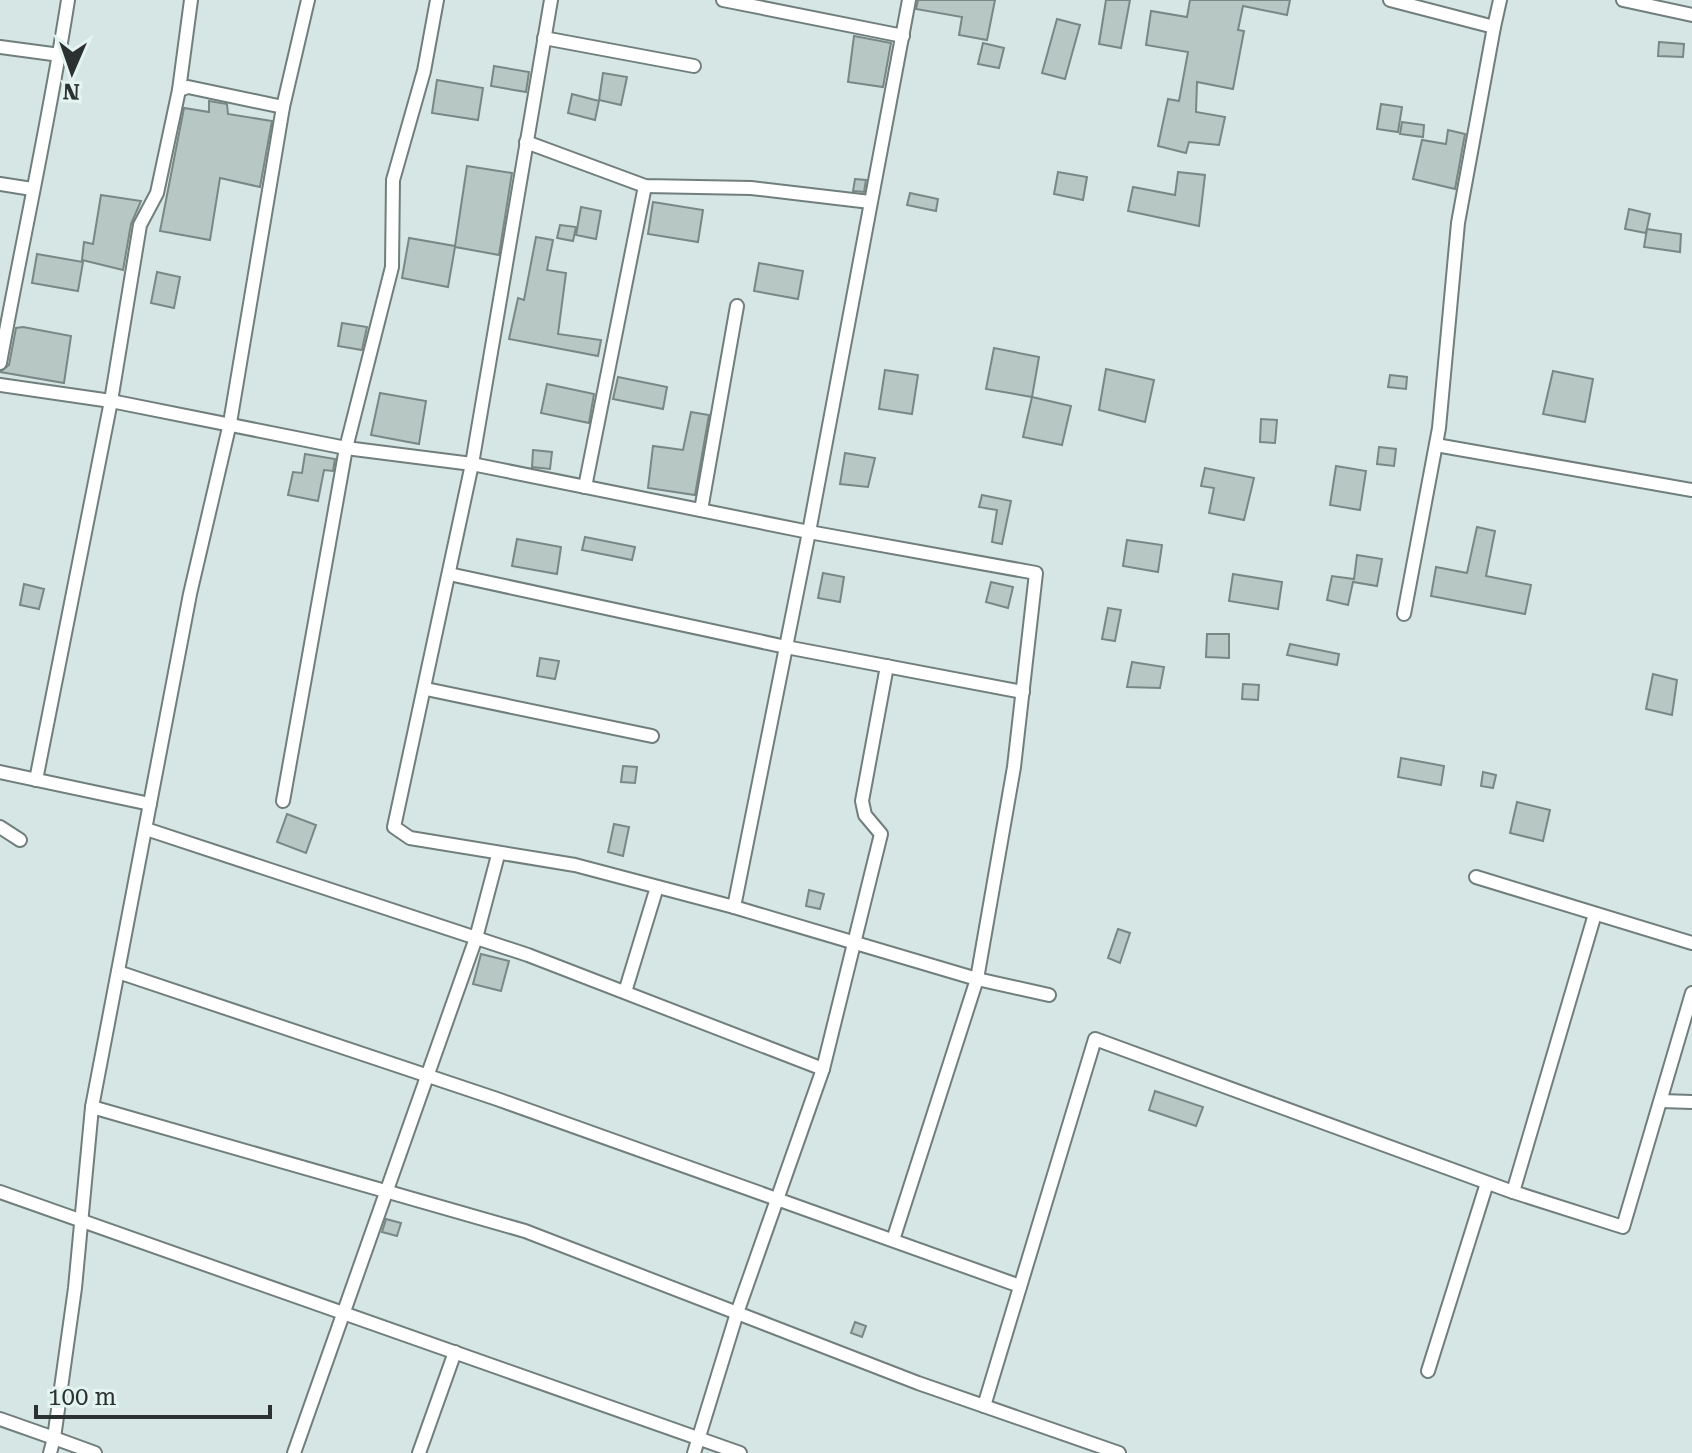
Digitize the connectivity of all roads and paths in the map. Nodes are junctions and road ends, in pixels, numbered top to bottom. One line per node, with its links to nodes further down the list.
1 (68, 0): 16 (street)
2 (191, 0): 18 (street)
3 (308, 0): 19 (street)
4 (437, 0): 31 (street)
5 (551, 0): 14 (street)
6 (723, 0): 13 (street)
7 (909, 0): 13 (street)
8 (1390, 0): 12 (street)
9 (1500, 0): 12 (street)
10 (1623, 0): 11 (street)
11 (1692, 15)
12 (1494, 27): 30 (street)
13 (903, 36): 24 (street)
14 (544, 38): 17 (street); 20 (street)
15 (0, 47): 16 (street)
16 (60, 55): 23 (street)
17 (694, 66)
18 (179, 90): 19 (street); 28 (street)
19 (283, 107): 29 (street)
20 (526, 142): 22 (street); 32 (street)
21 (0, 184): 23 (street)
22 (645, 186): 24 (street); 33 (street)
23 (32, 189): 26 (street)
24 (870, 202): 36 (street)
25 (737, 306): 35 (street)
26 (0, 363)
27 (0, 385): 28 (street)
28 (111, 401): 29 (street); 45 (street)
29 (230, 423): 31 (street); 47 (street)
30 (1436, 445): 34 (street); 38 (street)
31 (346, 448): 32 (street); 46 (street)
32 (472, 464): 33 (street); 37 (street)
33 (585, 487): 35 (street)
34 (1692, 490)
35 (701, 510): 36 (street)
36 (809, 532): 39 (street); 42 (street)
37 (449, 574): 39 (street); 41 (street)
38 (1404, 614)
39 (786, 647): 40 (street); 54 (street)
40 (887, 666): 42 (street); 58 (street)
41 (426, 689): 43 (street); 51 (street)
42 (1023, 692): 60 (street)
43 (652, 736)
44 (0, 772): 45 (street)
45 (36, 780): 47 (street)
46 (283, 801)
47 (150, 804): 49 (street)
48 (0, 827): 50 (street)
49 (146, 829): 56 (street); 59 (street)
50 (20, 840)
51 (498, 855): 53 (street); 56 (street)
52 (1476, 877): 55 (street)
53 (657, 887): 54 (street); 61 (street)
54 (734, 907): 58 (street)
55 (1595, 914): 57 (street); 72 (street)
56 (476, 938): 61 (street); 65 (street)
57 (1692, 943)
58 (854, 945): 60 (street); 64 (street)
59 (118, 972): 65 (street); 68 (street)
60 (977, 979): 63 (street); 75 (street)
61 (625, 992): 64 (street)
62 (1692, 993): 66 (street)
63 (1049, 995)
64 (823, 1069): 73 (street)
65 (427, 1076): 71 (street); 73 (street)
66 (1661, 1101): 67 (street); 72 (street)
67 (1692, 1102)
68 (92, 1107): 71 (street); 74 (street)
69 (1487, 1183): 72 (street); 76 (street); 80 (street)
70 (0, 1192): 74 (street)
71 (387, 1192): 77 (street); 78 (street)
72 (1513, 1192)
73 (778, 1199): 75 (street); 78 (street)
74 (82, 1219): 77 (street); 83 (street)
75 (893, 1240): 76 (street)
76 (1020, 1286): 81 (street)
77 (346, 1313): 79 (street); 87 (street)
78 (737, 1313): 81 (street); 84 (street)
79 (455, 1352): 84 (street); 88 (street)
80 (1428, 1371)
81 (984, 1406): 91 (street)
82 (0, 1419): 83 (street)
83 (54, 1438): 85 (street); 86 (street)
84 (699, 1439): 89 (street); 90 (street)
85 (50, 1453)
86 (95, 1453)
87 (294, 1453)
88 (419, 1453)
89 (694, 1453)
90 (740, 1453)
91 (1119, 1453)

